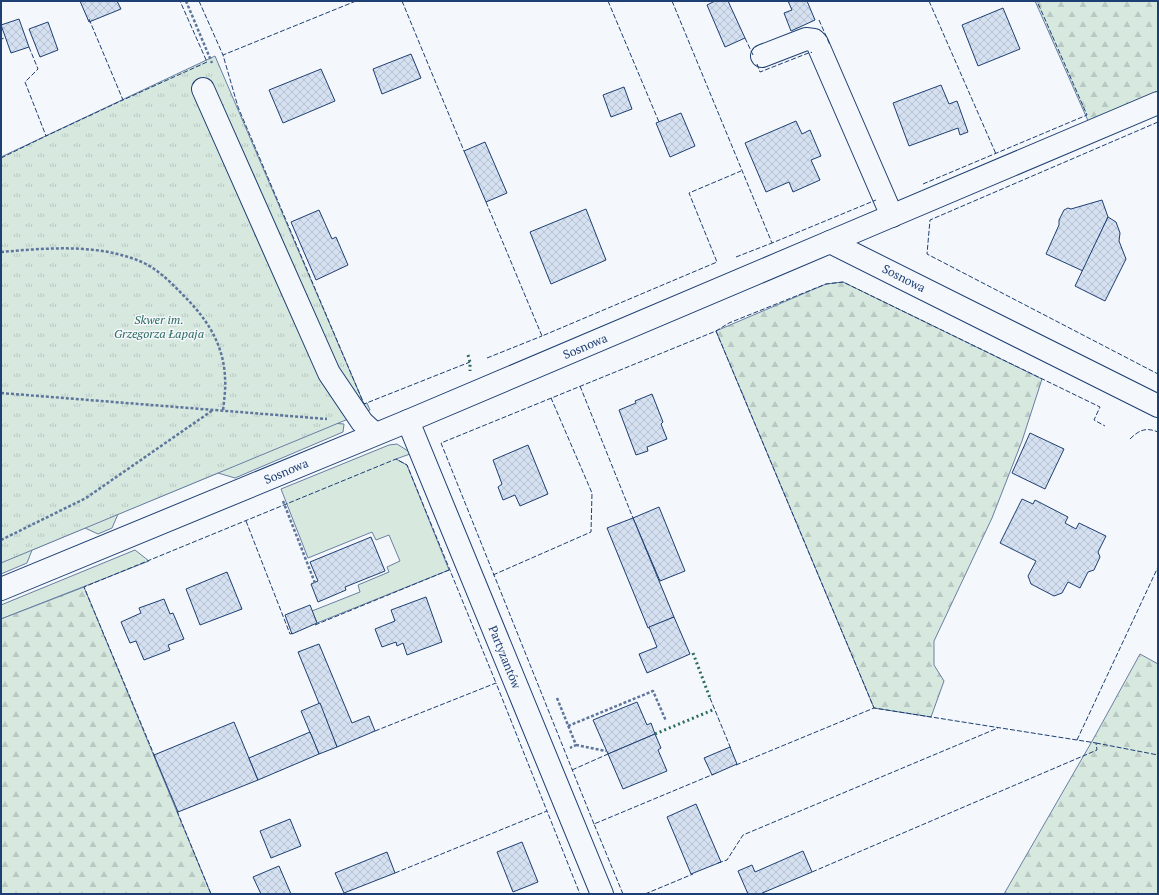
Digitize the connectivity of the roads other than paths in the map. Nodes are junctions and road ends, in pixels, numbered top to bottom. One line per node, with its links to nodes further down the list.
1 (762, 56): 4 (street)
2 (203, 89): 8 (street)
3 (1158, 103): 4 (street)
4 (892, 216): 5 (street)
5 (830, 242): 6 (street, Sosnowa); 7 (street, Sosnowa)
6 (1158, 406)
7 (408, 421): 8 (street, Sosnowa); 10 (street, Partyzantów)
8 (368, 428): 9 (street, Sosnowa)
9 (1, 589)
10 (602, 894)

